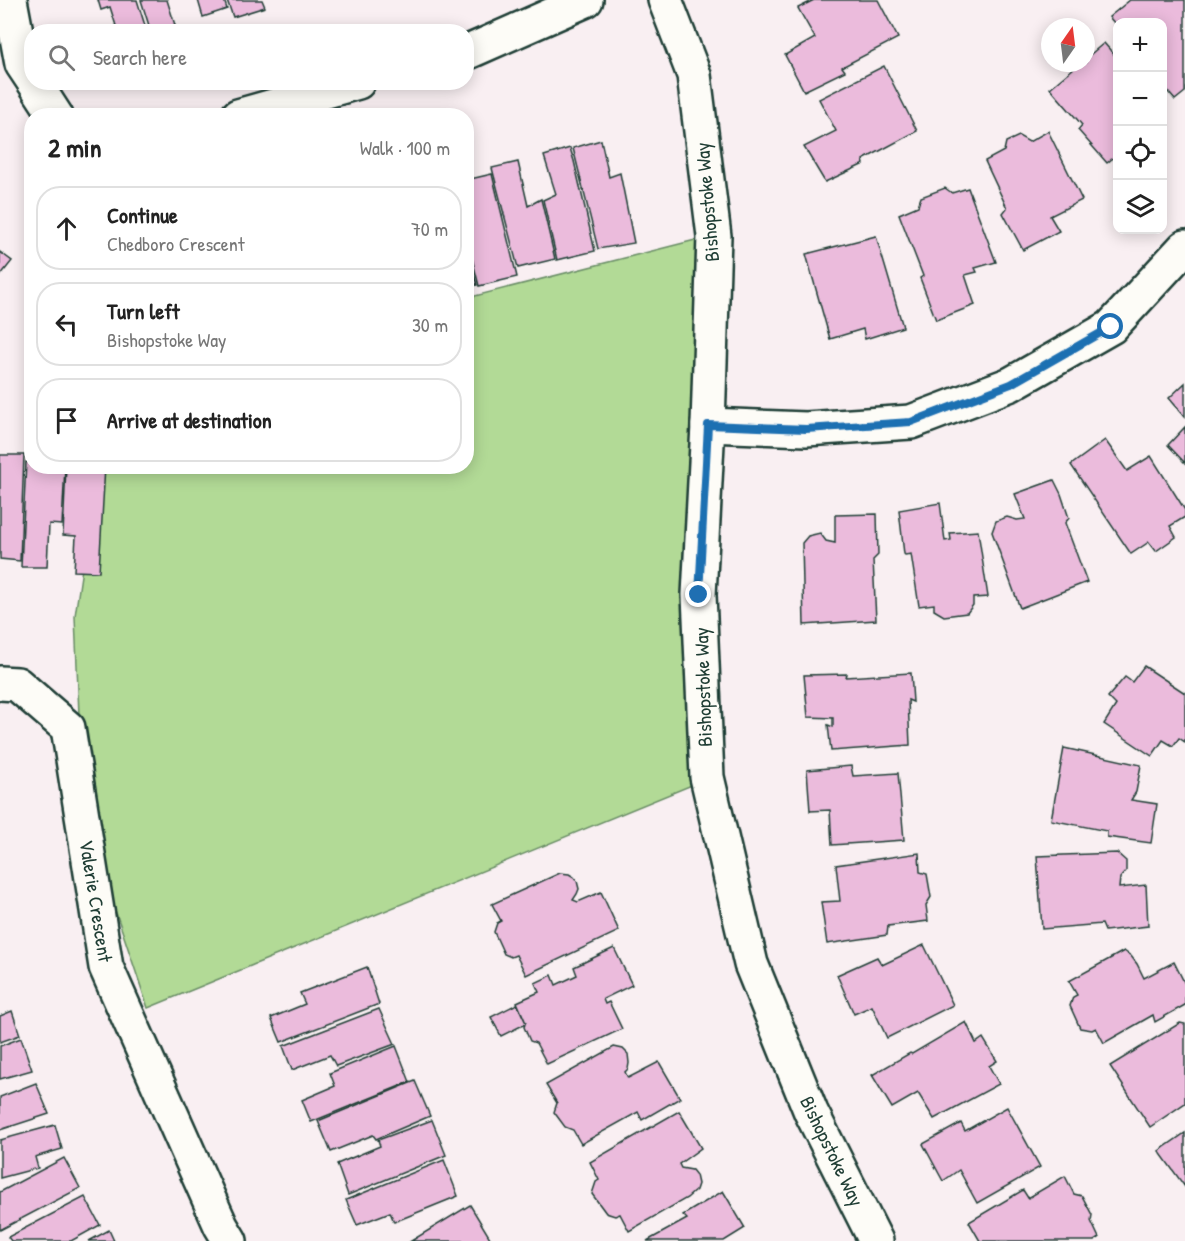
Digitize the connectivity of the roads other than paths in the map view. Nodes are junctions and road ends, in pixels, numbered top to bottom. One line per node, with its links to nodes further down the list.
1 (10, 0): 5 (street)
2 (586, 0): 4 (street)
3 (665, 0): 11 (street, Bishopstoke Way)
4 (474, 49)
5 (24, 67)
6 (39, 90): 8 (street)
7 (330, 90): 9 (street)
8 (51, 108)
9 (266, 108)
10 (1185, 247): 11 (street)
11 (708, 425): 14 (street, Bishopstoke Way)
12 (0, 683): 13 (street, Valerie Crescent)
13 (230, 1241)
14 (876, 1241)

